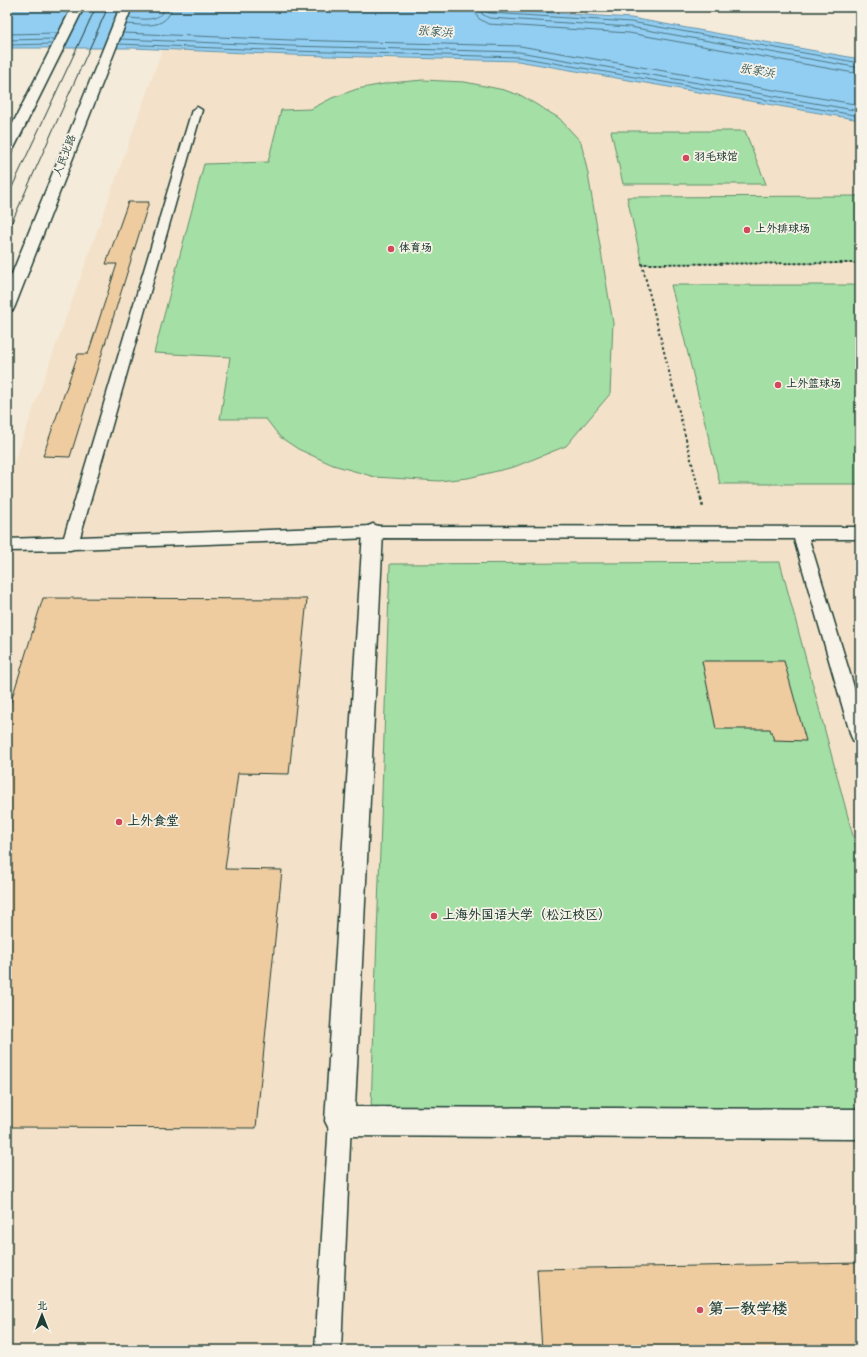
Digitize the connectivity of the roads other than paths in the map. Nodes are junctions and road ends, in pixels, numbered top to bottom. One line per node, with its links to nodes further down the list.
1 (78, 7): 4 (main road)
2 (126, 7): 5 (main road, 人民北路)
3 (197, 110): 9 (lane)
4 (7, 148)
5 (7, 306)
6 (373, 532): 7 (lane); 9 (lane); 12 (main road)
7 (800, 533): 8 (lane); 11 (lane)
8 (860, 533)
9 (70, 544): 10 (lane)
10 (7, 545)
11 (860, 736)
12 (340, 1121): 13 (main road); 14 (lane)
13 (860, 1124)
14 (328, 1350)

